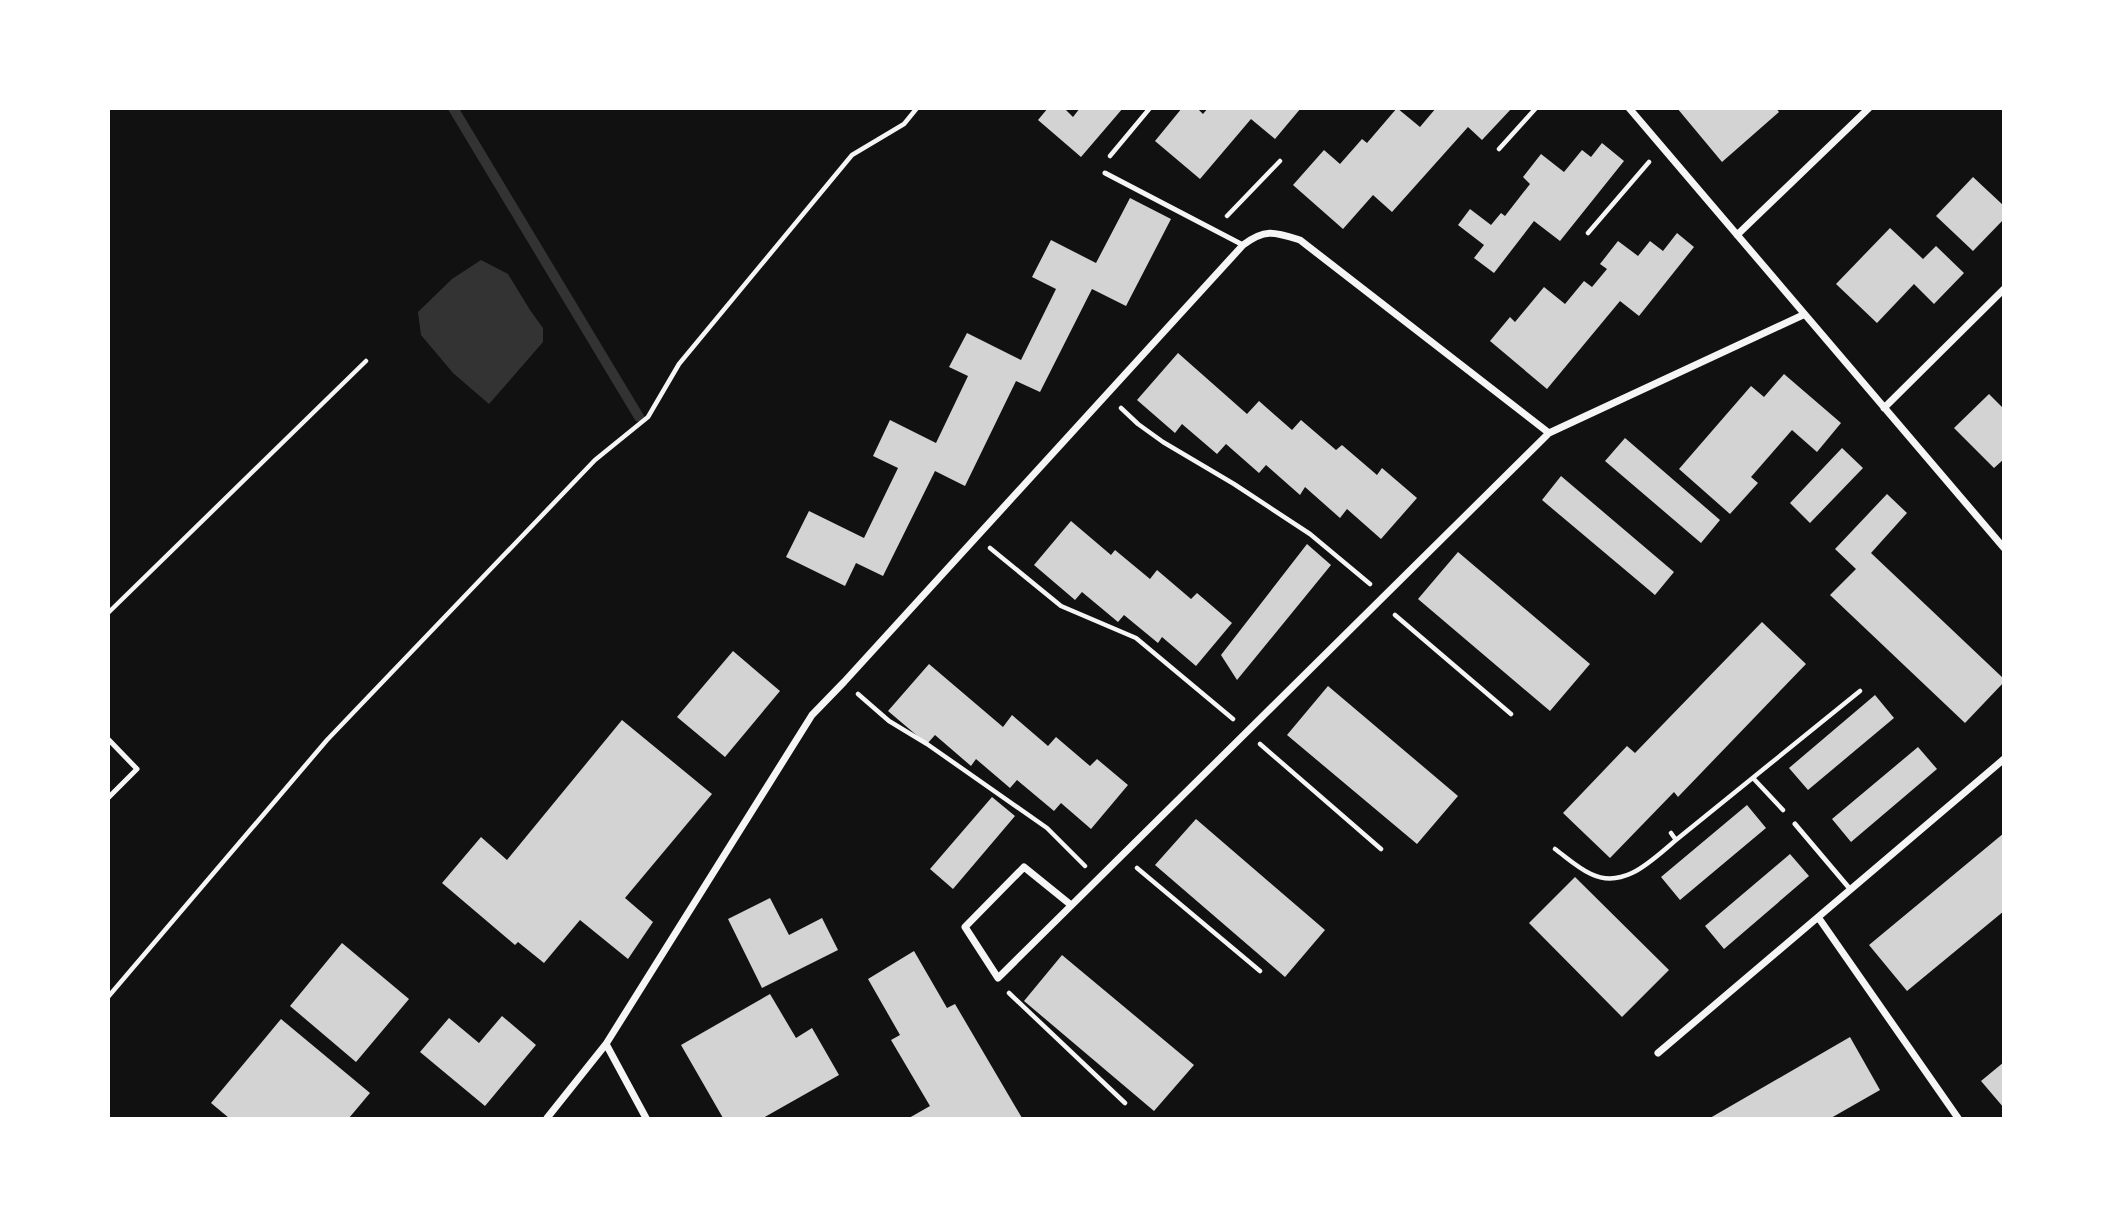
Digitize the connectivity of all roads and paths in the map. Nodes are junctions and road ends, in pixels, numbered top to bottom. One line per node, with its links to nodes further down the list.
1 (917, 108): 45 (path)
2 (1150, 108): 9 (path)
3 (1536, 108): 7 (path)
4 (1629, 108): 6 (street)
5 (1869, 108): 12 (street)
6 (1661, 148): 11 (path); 12 (street)
7 (1499, 149)
8 (1280, 161): 10 (path)
9 (1105, 173): 10 (lane)
10 (1213, 231): 13 (lane)
11 (1588, 233)
12 (1737, 235): 15 (street)
13 (1243, 246): 19 (street); 46 (street)
14 (2004, 289): 17 (street)
15 (1803, 315): 17 (street); 19 (street)
16 (366, 361): 23 (path)
17 (1884, 408): 20 (street)
18 (1130, 416): 22 (path)
19 (1549, 433): 22 (street)
20 (2004, 548)
21 (994, 552): 26 (path)
22 (1382, 599): 27 (path); 28 (street)
23 (108, 614)
24 (1860, 691): 31 (path)
25 (864, 700): 39 (path)
26 (1222, 709)
27 (1511, 714)
28 (1246, 732): 36 (path); 38 (street)
29 (108, 738): 32 (lane)
30 (2004, 759): 40 (street)
31 (1752, 778): 33 (path); 35 (path)
32 (108, 798)
33 (1795, 824): 40 (lane)
34 (1671, 833): 35 (path)
35 (1676, 840): 37 (path)
36 (1381, 849)
37 (1555, 849)
38 (1122, 855): 39 (street); 43 (path)
39 (1098, 878): 41 (street)
40 (1850, 889): 42 (street)
41 (1071, 905): 44 (street); 44 (street)
42 (1818, 917): 47 (street); 51 (street)
43 (1260, 971)
44 (998, 978): 48 (path)
45 (108, 997)
46 (606, 1045): 49 (street); 50 (street)
47 (1658, 1054)
48 (1125, 1103)
49 (547, 1118)
50 (646, 1118)
51 (1958, 1118)

